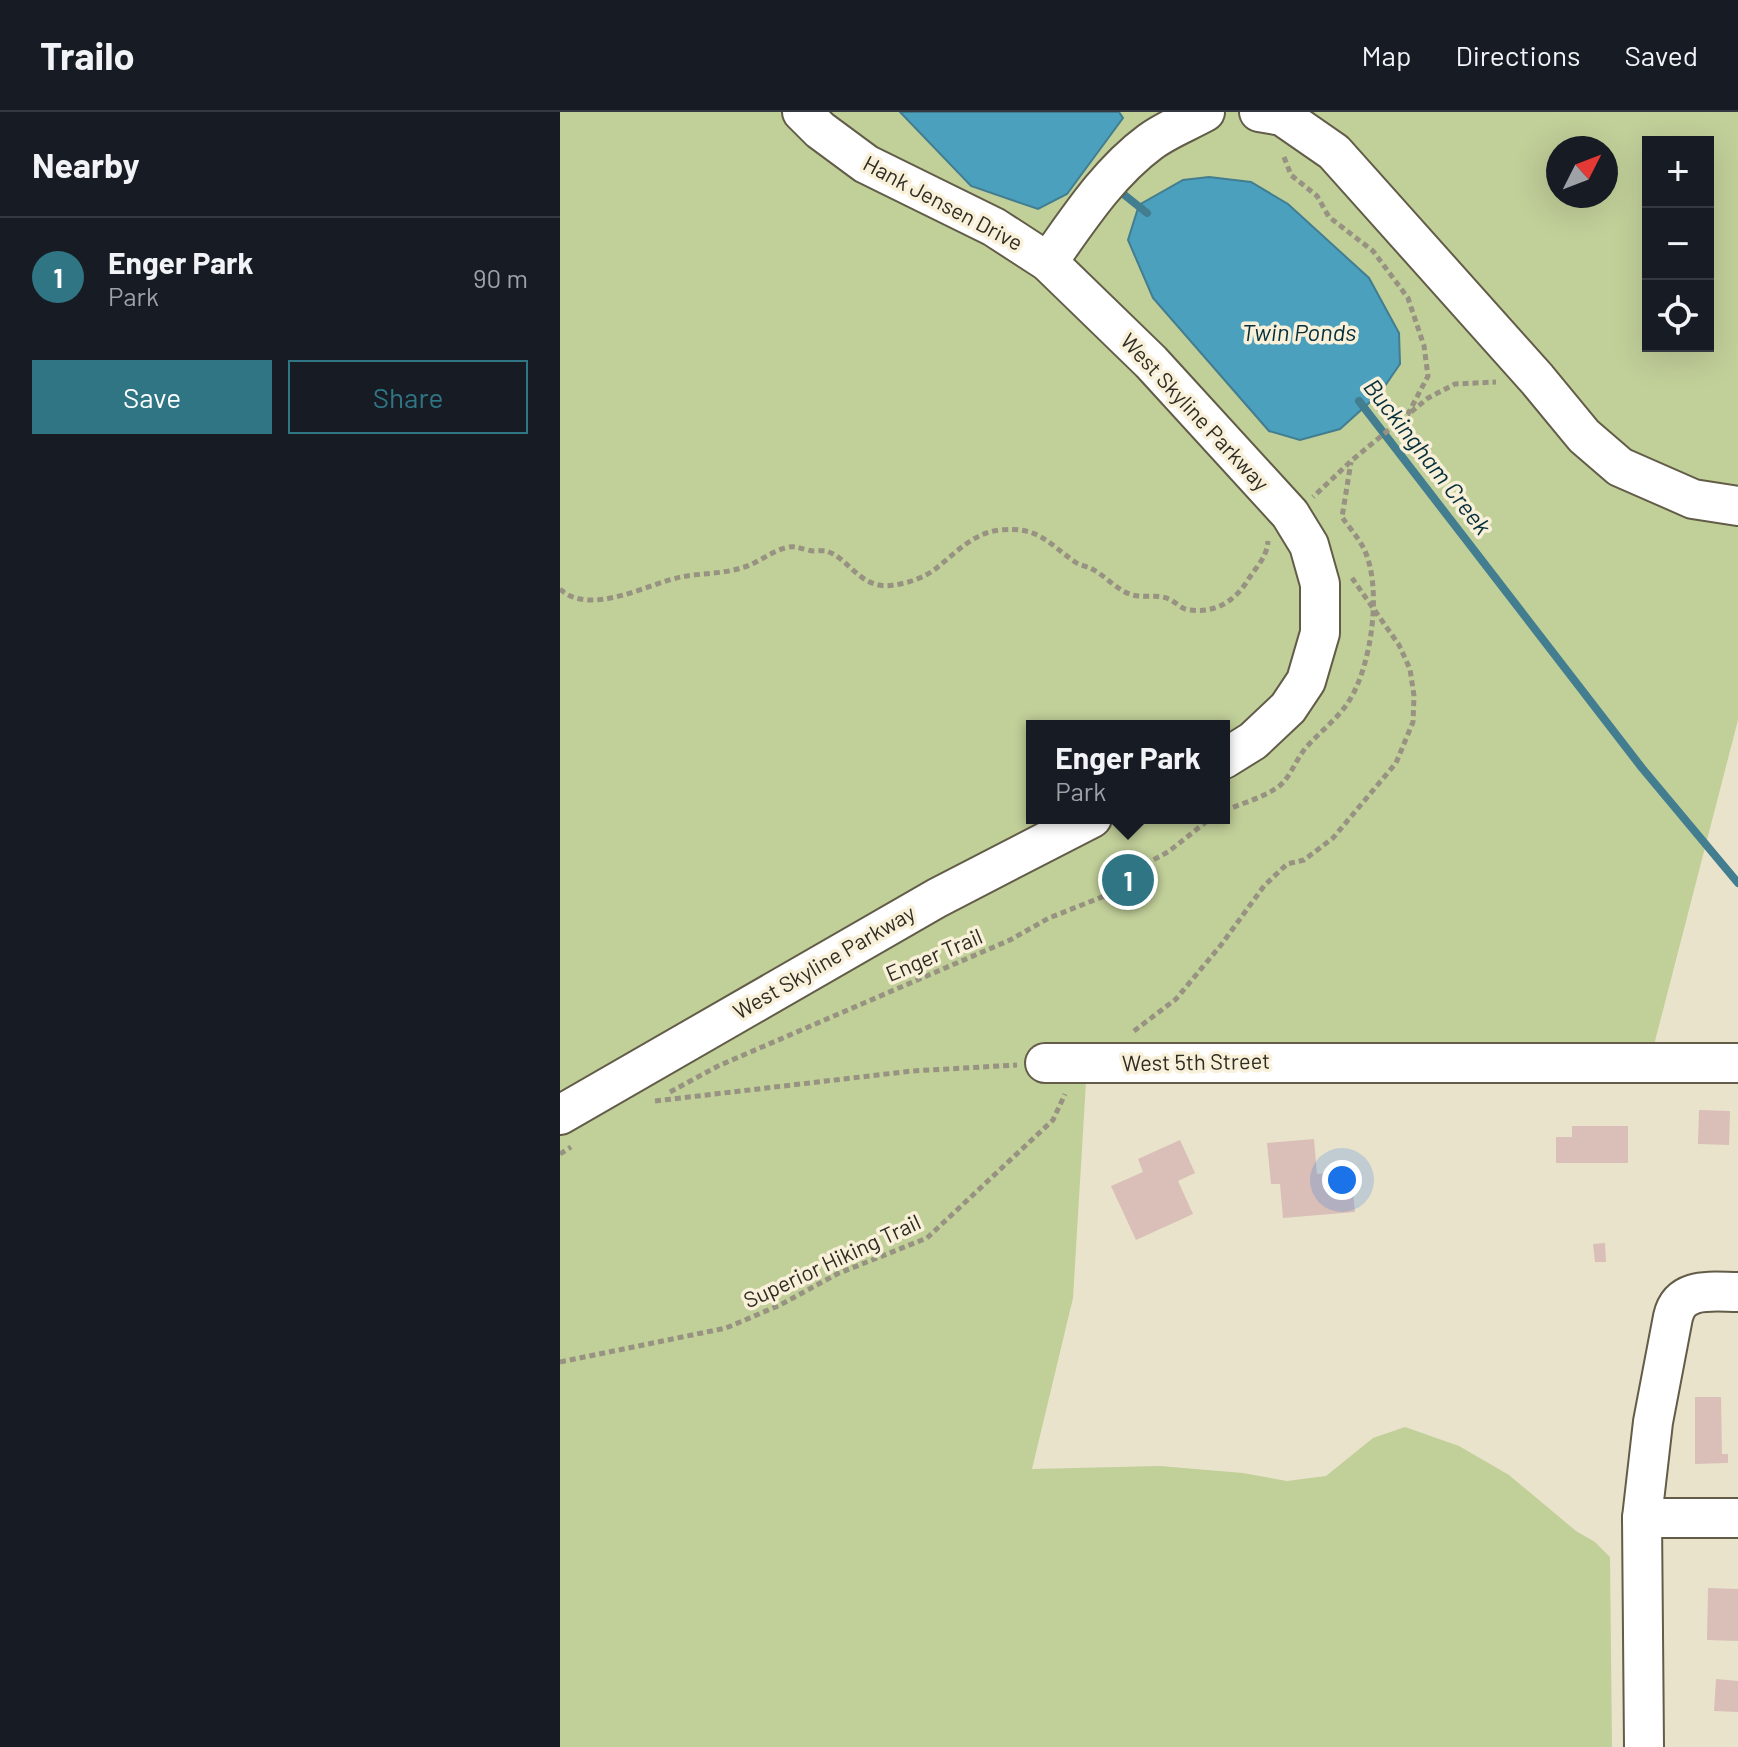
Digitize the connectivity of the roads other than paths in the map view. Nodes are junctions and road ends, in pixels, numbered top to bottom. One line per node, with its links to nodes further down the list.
1 (802, 112): 4 (street, Hank Jensen Drive)
2 (1205, 112): 4 (street)
3 (1271, 114): 5 (street)
4 (1048, 262): 6 (street, West Skyline Parkway)
5 (1738, 506)
6 (1230, 755)
7 (1080, 824): 10 (street, West Skyline Parkway)
8 (1045, 1063): 9 (street, West 5th Street)
9 (1738, 1063)
10 (560, 1115)
11 (1738, 1292): 12 (street)
12 (1642, 1518): 13 (street); 14 (street)
13 (1738, 1518)
14 (1644, 1747)

